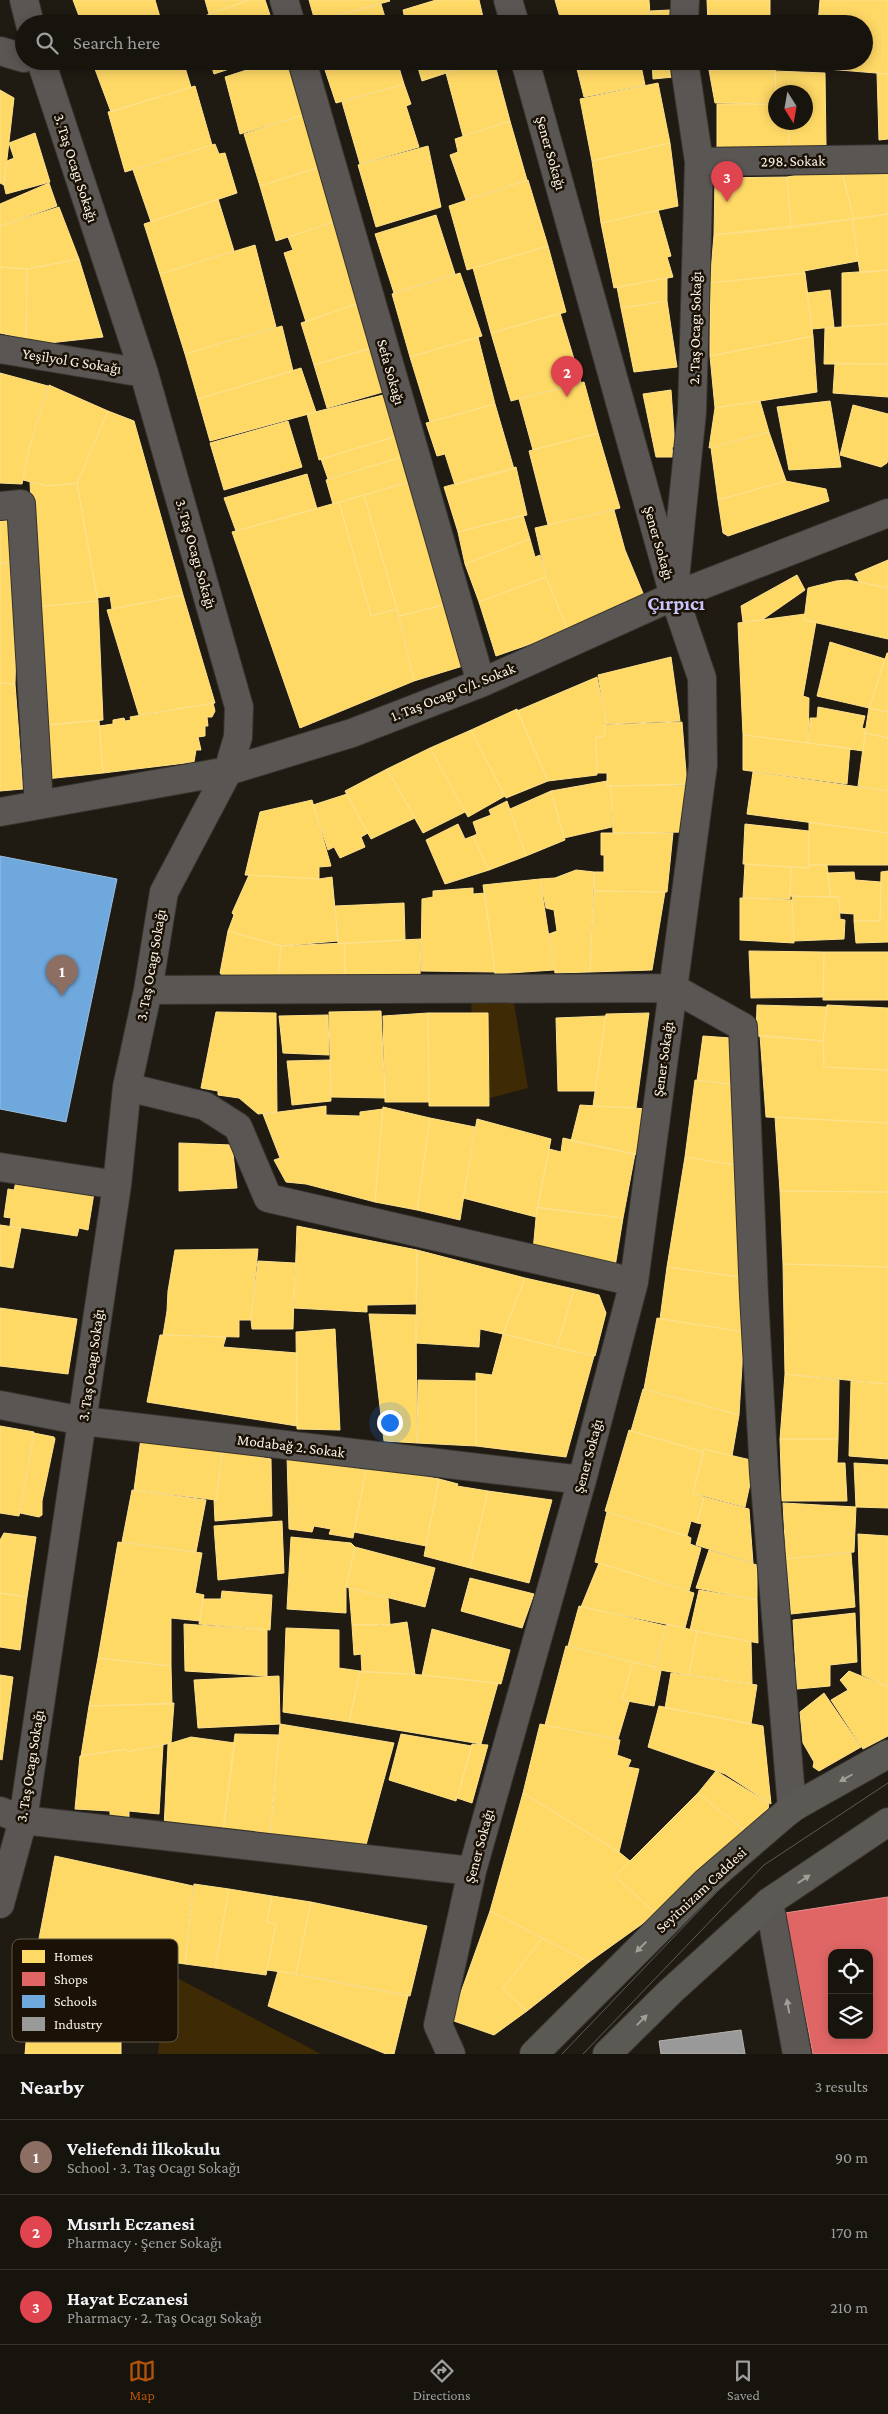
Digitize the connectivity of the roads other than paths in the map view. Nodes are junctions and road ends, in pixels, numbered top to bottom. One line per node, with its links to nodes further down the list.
1 (24, 0): 5 (street)
2 (284, 0): 6 (street)
3 (508, 0): 7 (street)
4 (685, 0): 8 (street)
5 (28, 15)
6 (288, 15)
7 (512, 15)
8 (684, 15)
9 (0, 51): 10 (street)
10 (15, 55)
11 (38, 70): 18 (street, 3. Taş Ocagı Sokağı)
12 (305, 70): 22 (street, Sefa Sokağı)
13 (528, 70): 21 (street, Şener Sokağı)
14 (685, 70): 16 (street, 2. Taş Ocagı Sokağı)
15 (888, 159): 16 (street, 298. Sokak)
16 (699, 162): 21 (street, 2. Taş Ocagı Sokağı)
17 (0, 349): 18 (street, Yeşilyol G Sokağı)
18 (144, 373): 23 (street, 3. Taş Ocagı Sokağı)
19 (0, 506): 24 (street)
20 (888, 513): 21 (street, 1. Taş Ocagı G/1. Sokak)
21 (674, 596): 22 (street, 1. Taş Ocagı G/1. Sokak); 26 (street, Şener Sokağı)
22 (481, 683): 23 (street, 1. Taş Ocagı G/1. Sokak)
23 (228, 771): 24 (street, 1. Taş Ocagı G/1. Sokak); 27 (street, 3. Taş Ocagı Sokağı)
24 (39, 805): 25 (street, 1. Taş Ocagı G/1. Sokak)
25 (0, 812)
26 (673, 988): 27 (street); 31 (street, Şener Sokağı); 36 (street)
27 (148, 990): 28 (street, 3. Taş Ocagı Sokağı)
28 (127, 1087): 30 (street, 3. Taş Ocagı Sokağı); 31 (street)
29 (0, 1167): 30 (street)
30 (117, 1185): 33 (street, 3. Taş Ocagı Sokağı)
31 (634, 1282): 34 (street, Şener Sokağı)
32 (0, 1405): 33 (street, Modabağ 2. Sokak)
33 (83, 1421): 34 (street, Modabağ 2. Sokak); 37 (street, 3. Taş Ocagı Sokağı)
34 (582, 1480): 39 (street, Şener Sokağı)
35 (888, 1754): 36 (main road, Seyitnizam Caddesi, one-way to 36)
36 (792, 1808): 43 (main road, Seyitnizam Caddesi, one-way to 43)
37 (11, 1816): 39 (street); 41 (street, 3. Taş Ocagı Sokağı)
38 (888, 1822): 40 (main road, one-way to 38)
39 (472, 1871): 42 (street, Şener Sokağı)
40 (769, 1902): 44 (main road, one-way to 40); 45 (street, one-way to 40)
41 (0, 1904)
42 (451, 2054)
43 (534, 2054)
44 (607, 2054)
45 (797, 2054)

